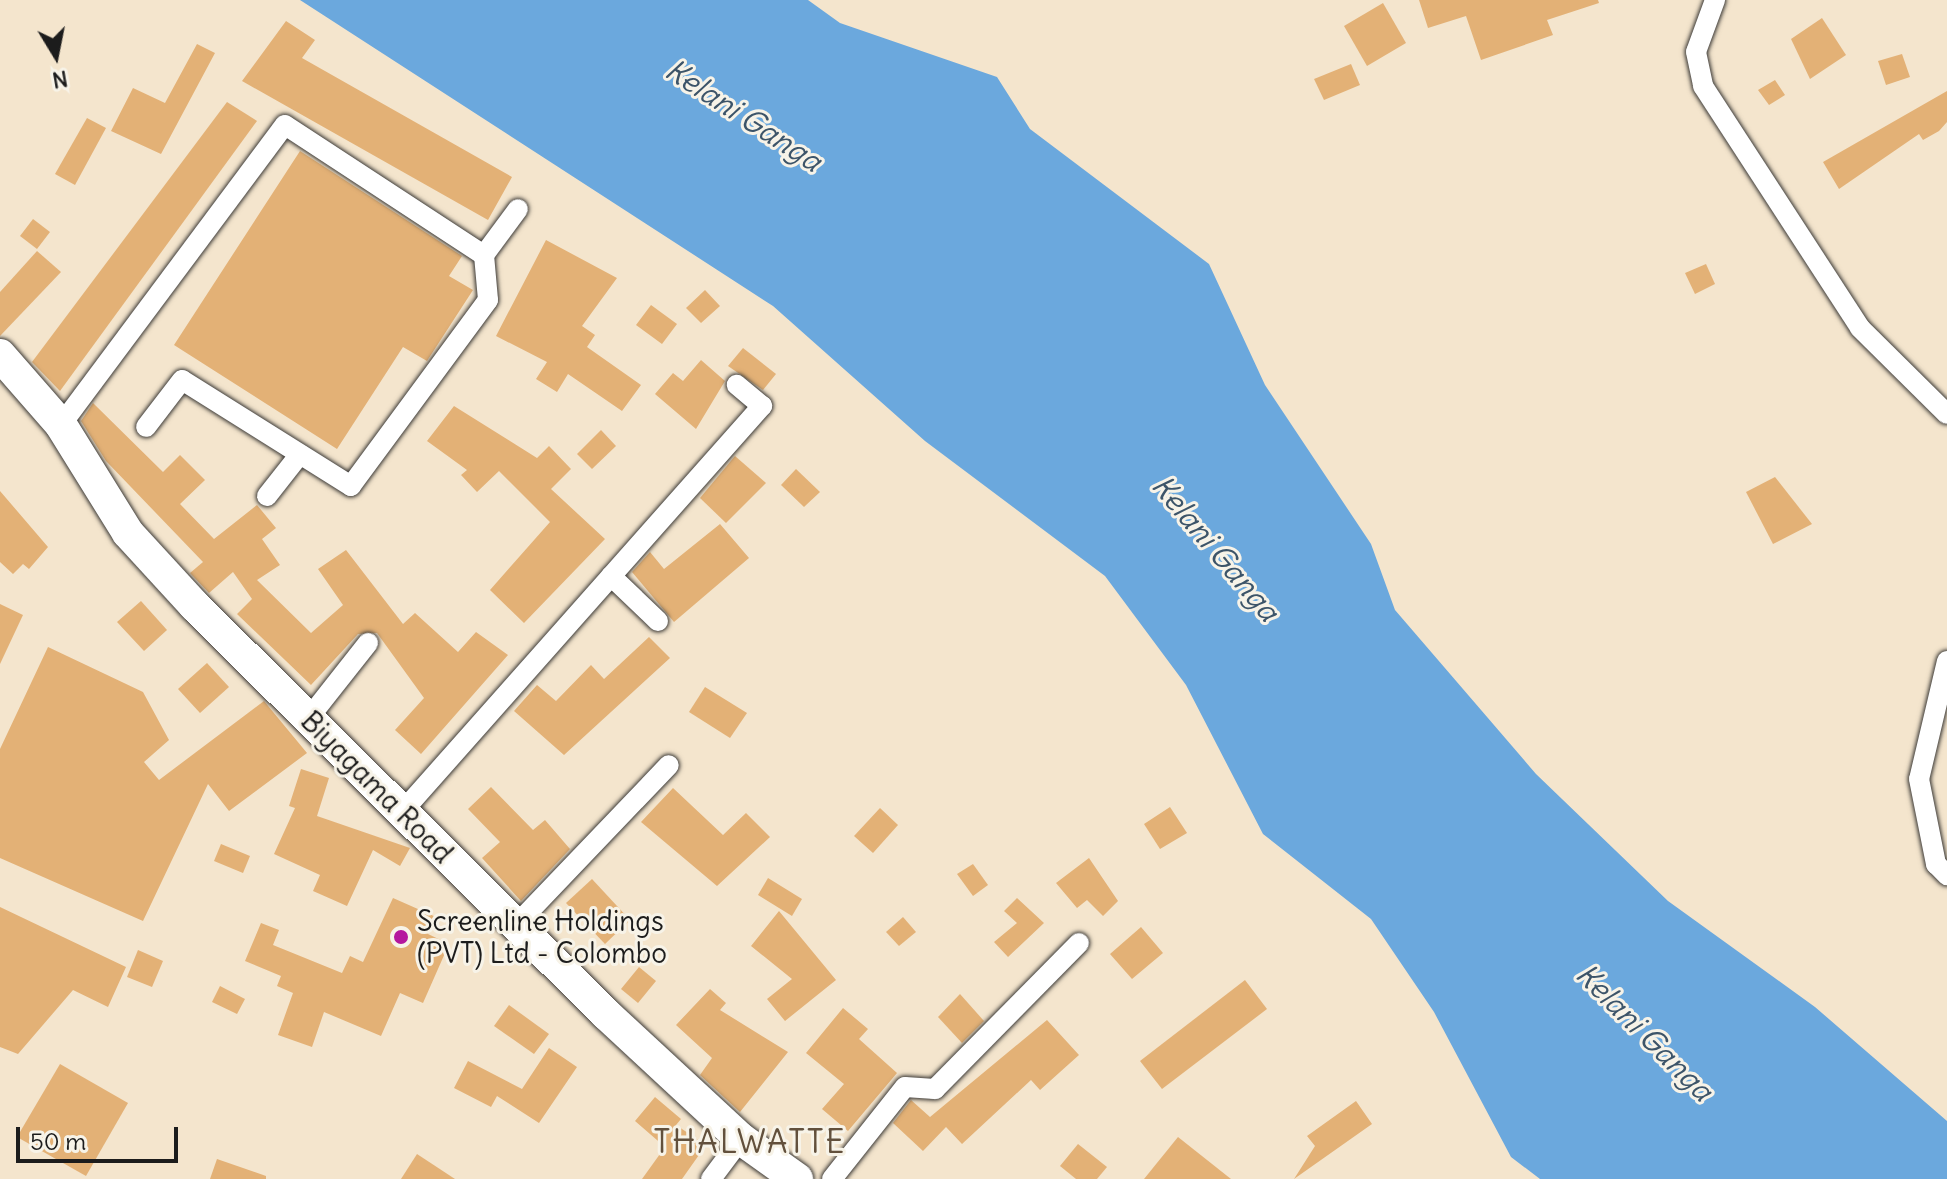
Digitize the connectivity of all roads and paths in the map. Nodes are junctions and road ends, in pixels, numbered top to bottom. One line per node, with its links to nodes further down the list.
1 (1715, 0): 6 (street)
2 (518, 209): 3 (street)
3 (484, 255): 7 (street); 9 (street)
4 (0, 355): 7 (main road, Biyagama Road)
5 (737, 385): 11 (street)
6 (1947, 414)
7 (61, 425): 15 (main road, Biyagama Road)
8 (146, 427): 9 (street)
9 (300, 454): 10 (street)
10 (267, 496)
11 (611, 576): 12 (street); 17 (street)
12 (658, 621)
13 (368, 643): 15 (street)
14 (1947, 661): 18 (street)
15 (308, 719): 17 (main road, Biyagama Road)
16 (669, 765): 19 (street)
17 (402, 812): 19 (main road, Biyagama Road)
18 (1947, 875)
19 (516, 925): 21 (main road, Biyagama Road)
20 (1079, 943): 24 (street)
21 (741, 1139): 22 (street); 23 (main road, Biyagama Road)
22 (711, 1179)
23 (797, 1179)
24 (832, 1179)

